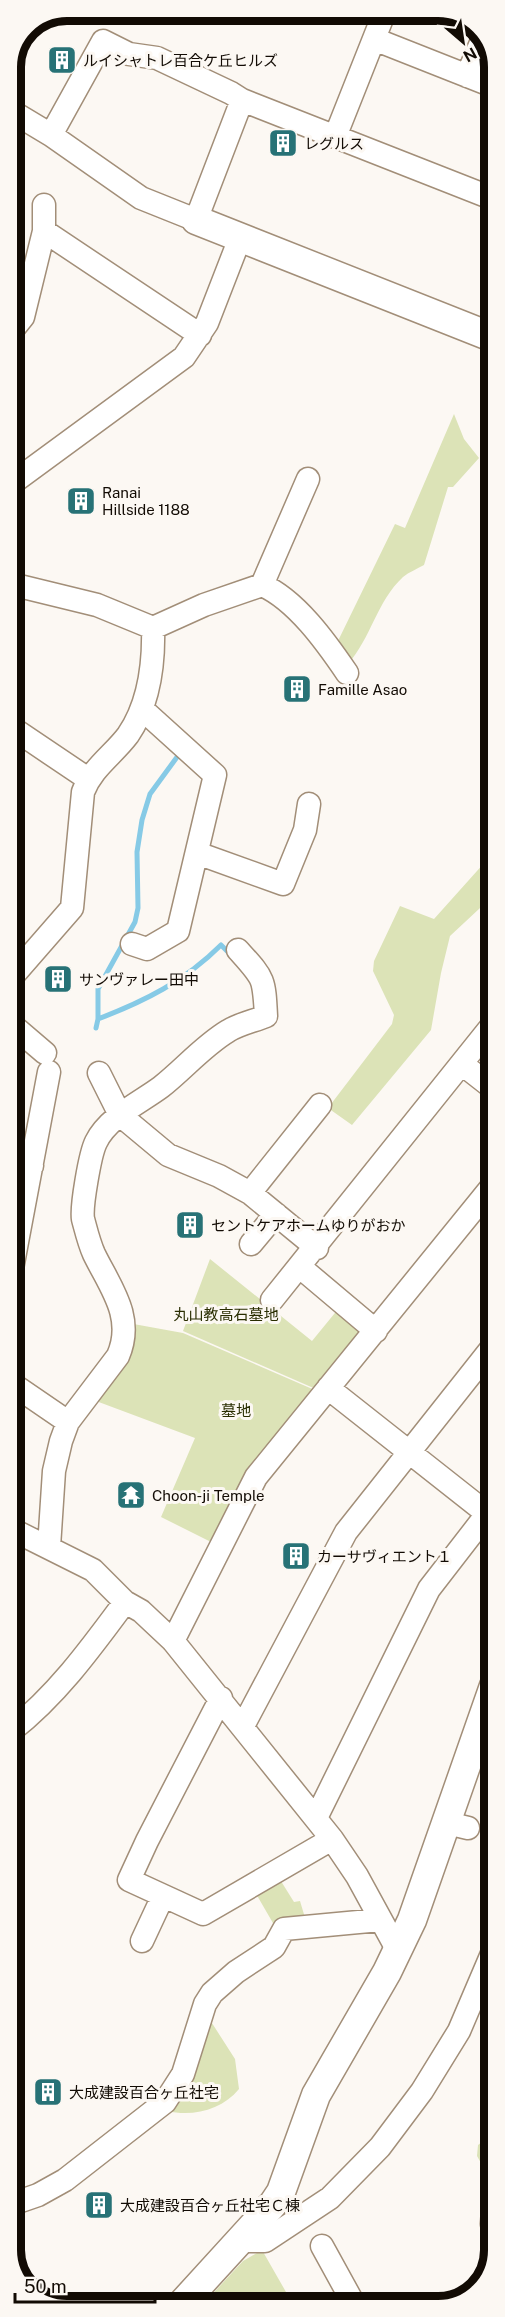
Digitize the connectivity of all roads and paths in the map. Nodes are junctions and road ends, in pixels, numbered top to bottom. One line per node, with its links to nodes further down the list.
1 (381, 21): 2 (street)
2 (374, 39): 4 (street); 9 (street)
3 (479, 47): 4 (street)
4 (467, 76): 5 (street)
5 (484, 82)
6 (242, 100): 8 (street); 9 (street); 12 (street)
7 (21, 117): 8 (street)
8 (51, 135): 12 (street)
9 (335, 137): 10 (street)
10 (484, 195)
11 (44, 206): 13 (street)
12 (196, 220): 14 (street)
13 (44, 231): 15 (street); 17 (street)
14 (240, 238): 16 (street); 17 (street)
15 (21, 320)
16 (484, 334)
17 (200, 335): 18 (street)
18 (21, 477)
19 (308, 479): 20 (street)
20 (262, 585): 22 (street); 23 (street)
21 (21, 586): 22 (street)
22 (153, 628): 24 (street)
23 (347, 673)
24 (142, 709): 26 (street); 28 (street)
25 (21, 734): 26 (street)
26 (88, 779): 31 (street)
27 (309, 804): 28 (street)
28 (197, 853): 29 (street)
29 (132, 944)
30 (238, 950): 38 (street)
31 (21, 967)
32 (21, 1035): 40 (street)
33 (484, 1036): 34 (street)
34 (462, 1064): 36 (street); 46 (street)
35 (99, 1073): 38 (street)
36 (484, 1081)
37 (321, 1105): 41 (street)
38 (120, 1115): 41 (street); 53 (street)
39 (21, 1157): 40 (street)
40 (32, 1166): 44 (street)
41 (250, 1193): 43 (street)
42 (484, 1196): 49 (street)
43 (276, 1214): 45 (street); 46 (street)
44 (21, 1223)
45 (251, 1244)
46 (316, 1248): 47 (street)
47 (300, 1267): 48 (street); 49 (street)
48 (272, 1300)
49 (376, 1331): 51 (street)
50 (484, 1358): 54 (street)
51 (328, 1388): 54 (street); 60 (street)
52 (21, 1390): 53 (street)
53 (68, 1422): 58 (street)
54 (409, 1452): 55 (street); 64 (street)
55 (484, 1511)
56 (484, 1524): 65 (street)
57 (21, 1534): 58 (street)
58 (49, 1548): 59 (street)
59 (125, 1602): 60 (street); 62 (street)
60 (173, 1641): 61 (street)
61 (221, 1698): 64 (street); 67 (street)
62 (21, 1722)
63 (484, 1725): 70 (street)
64 (243, 1726): 65 (street)
65 (316, 1818): 66 (street)
66 (332, 1839): 67 (street); 68 (street)
67 (163, 1896): 69 (street)
68 (380, 1920): 70 (street); 72 (street)
69 (142, 1941)
70 (398, 1951): 73 (street)
71 (484, 1972): 73 (street)
72 (21, 2201)
73 (240, 2241): 75 (street)
74 (322, 2246): 76 (street)
75 (193, 2296)
76 (349, 2296)

